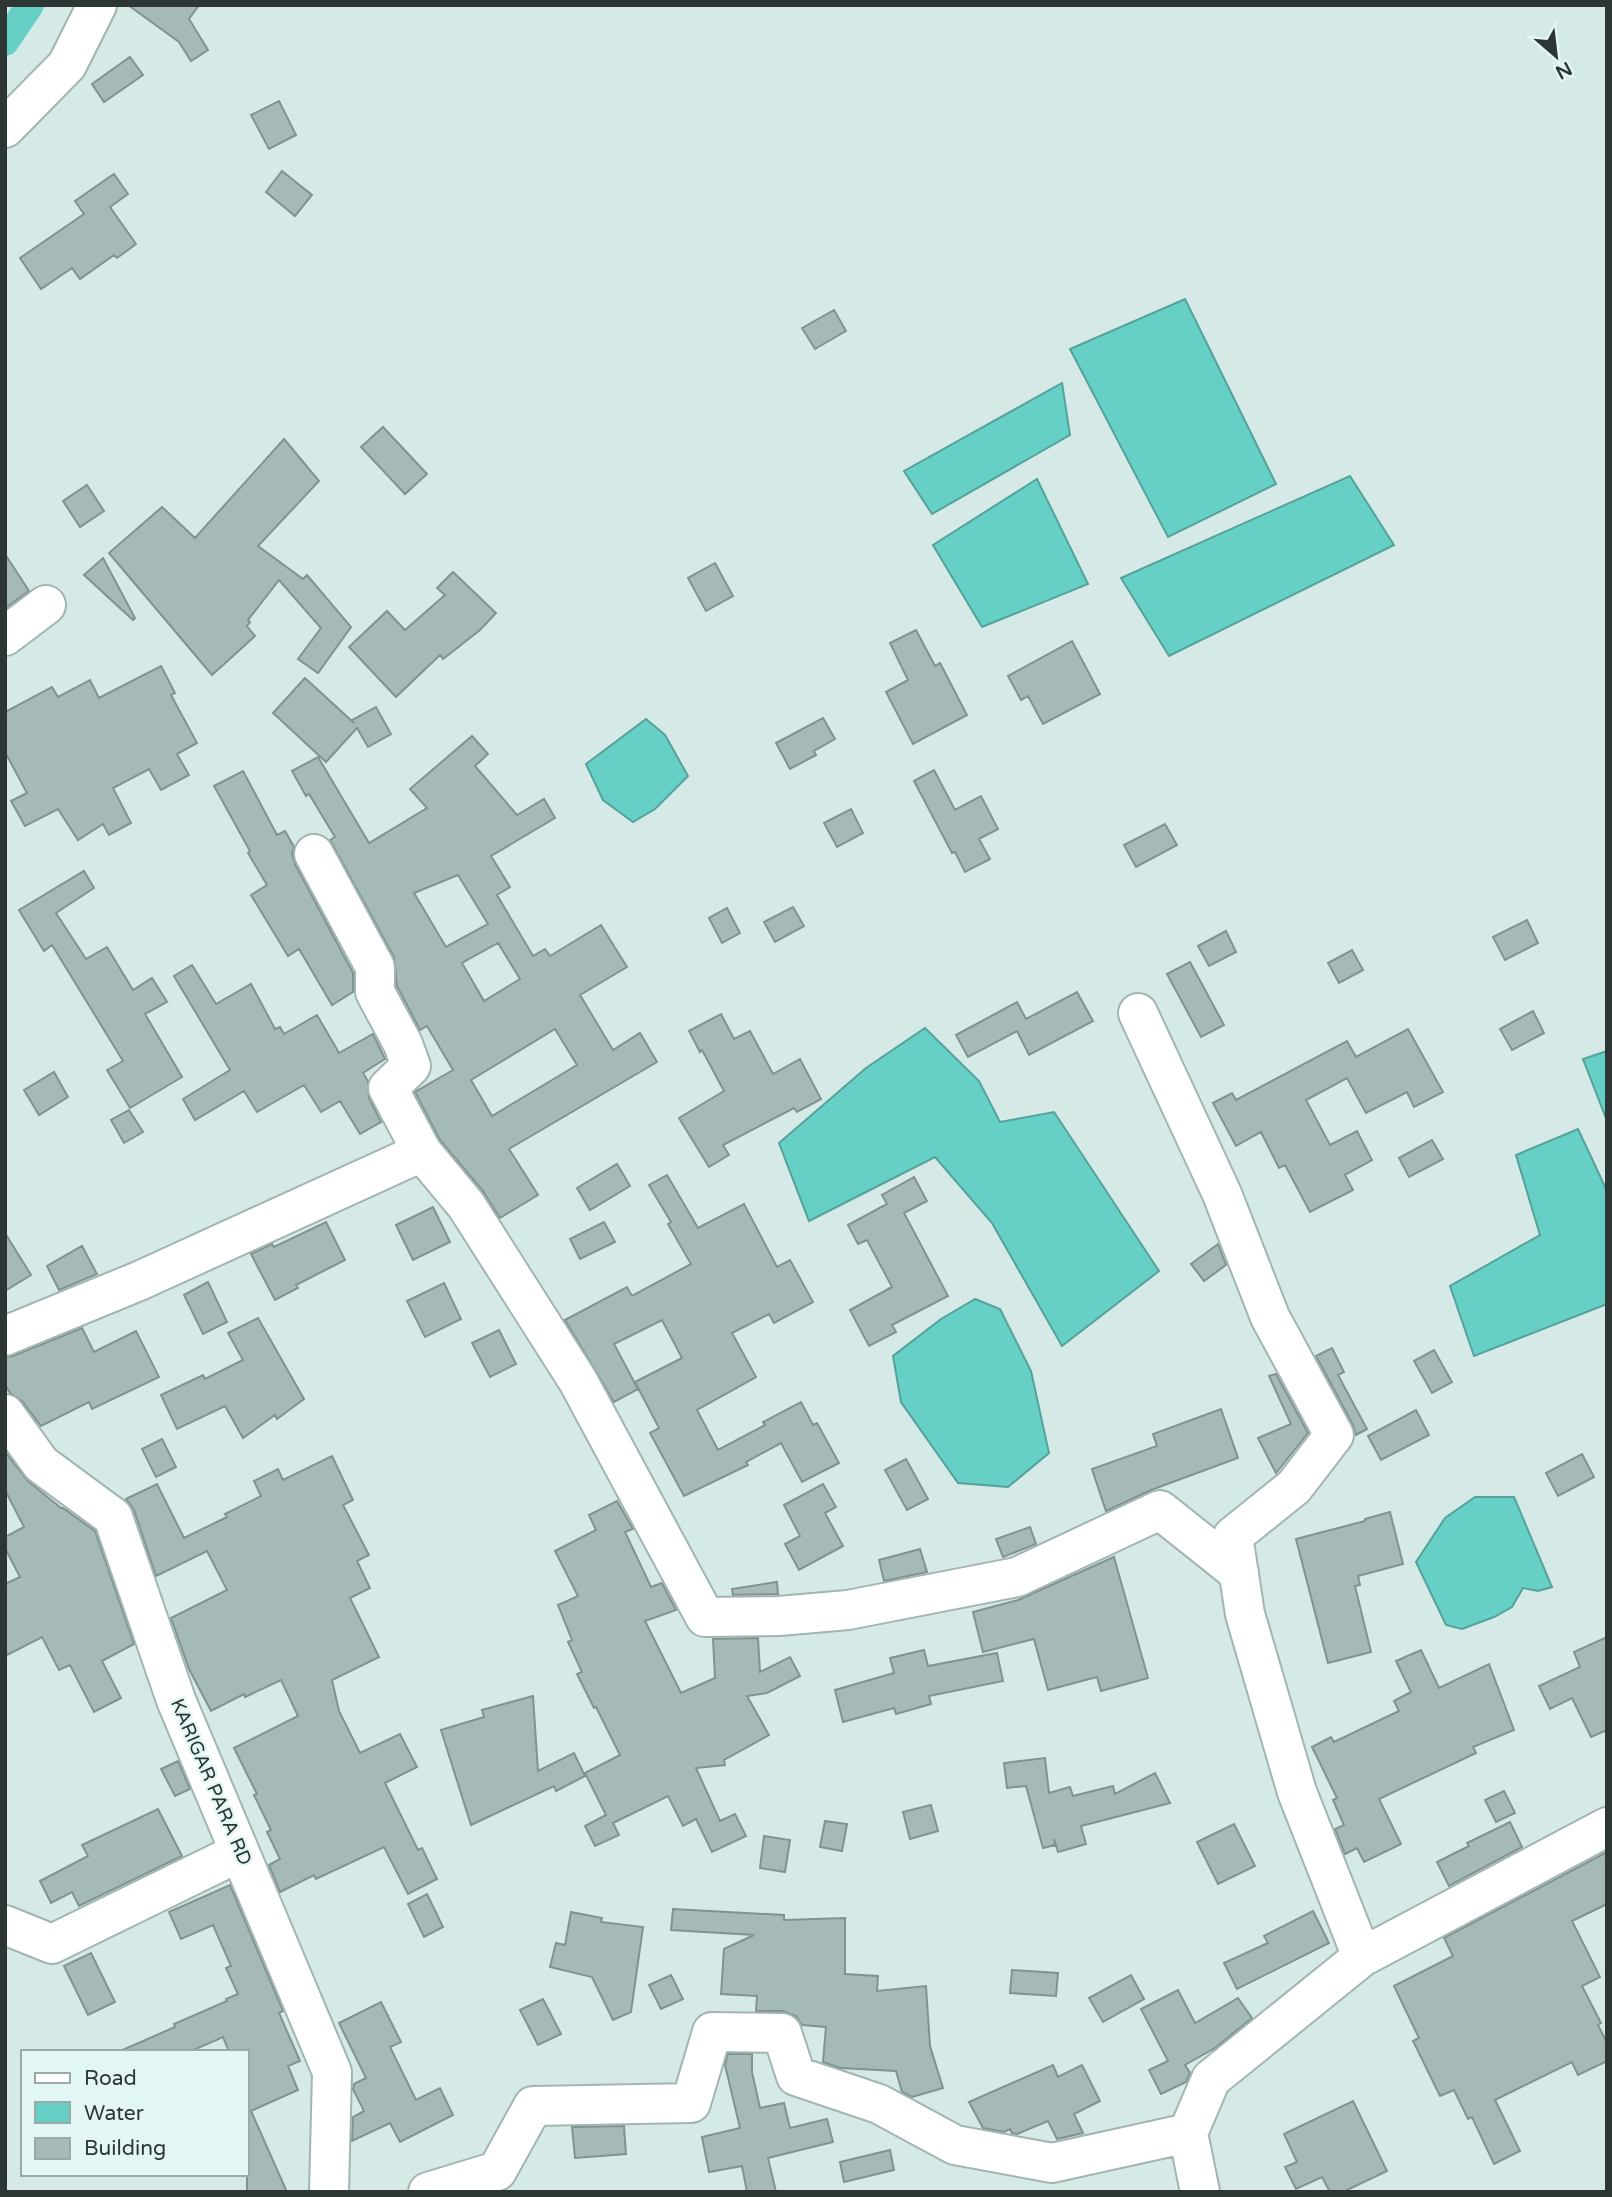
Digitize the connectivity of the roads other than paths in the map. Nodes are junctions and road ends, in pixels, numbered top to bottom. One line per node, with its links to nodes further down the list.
1 (97, 5): 2 (street)
2 (5, 128)
3 (46, 605): 4 (street)
4 (5, 636)
5 (314, 853): 7 (street)
6 (1138, 1013): 10 (street)
7 (422, 1152): 8 (street); 10 (street)
8 (5, 1336)
9 (5, 1415): 12 (street, KARIGAR PARA RD)
10 (1239, 1573): 14 (street)
11 (1607, 1827): 14 (street)
12 (240, 1852): 13 (street); 16 (street, KARIGAR PARA RD)
13 (5, 1925)
14 (1362, 1956): 15 (street)
15 (1188, 2133): 17 (street); 18 (street)
16 (330, 2192)
17 (428, 2192)
18 (1200, 2192)

